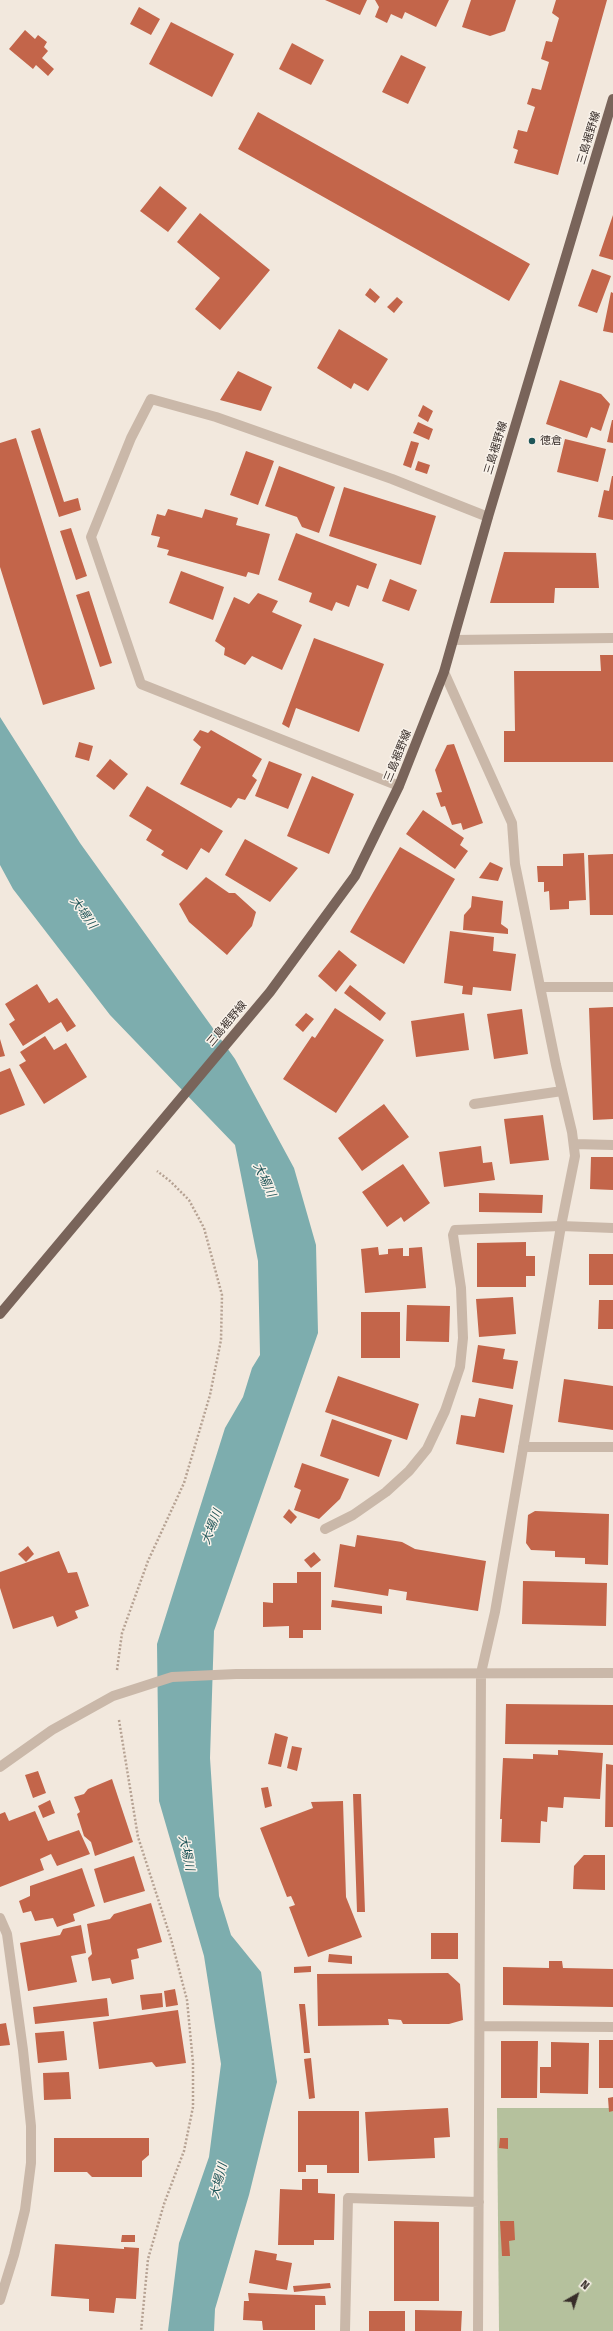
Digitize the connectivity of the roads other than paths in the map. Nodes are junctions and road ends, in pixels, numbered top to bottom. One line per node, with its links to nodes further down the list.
1 (613, 99): 2 (main road, 三島裾野線)
2 (488, 517): 4 (main road, 三島裾野線); 6 (street)
3 (613, 638): 4 (street)
4 (454, 640): 5 (main road, 三島裾野線)
5 (444, 672): 6 (main road, 三島裾野線); 7 (street)
6 (399, 786): 15 (main road, 三島裾野線)
7 (541, 987): 8 (street); 9 (street)
8 (613, 987)
9 (562, 1091): 10 (street); 11 (street)
10 (474, 1104)
11 (574, 1144): 12 (street); 13 (street)
12 (613, 1145)
13 (561, 1226): 14 (street); 16 (street); 18 (street)
14 (613, 1228)
15 (0, 1314)
16 (523, 1447): 17 (street); 19 (street)
17 (613, 1447)
18 (325, 1529)
19 (481, 1673): 20 (street); 21 (street); 23 (street)
20 (613, 1673)
21 (0, 1766)
22 (0, 1918): 26 (street)
23 (481, 2026): 24 (street); 25 (street)
24 (613, 2027)
25 (479, 2202): 27 (street); 28 (street)
26 (0, 2300)
27 (345, 2331)
28 (478, 2331)

